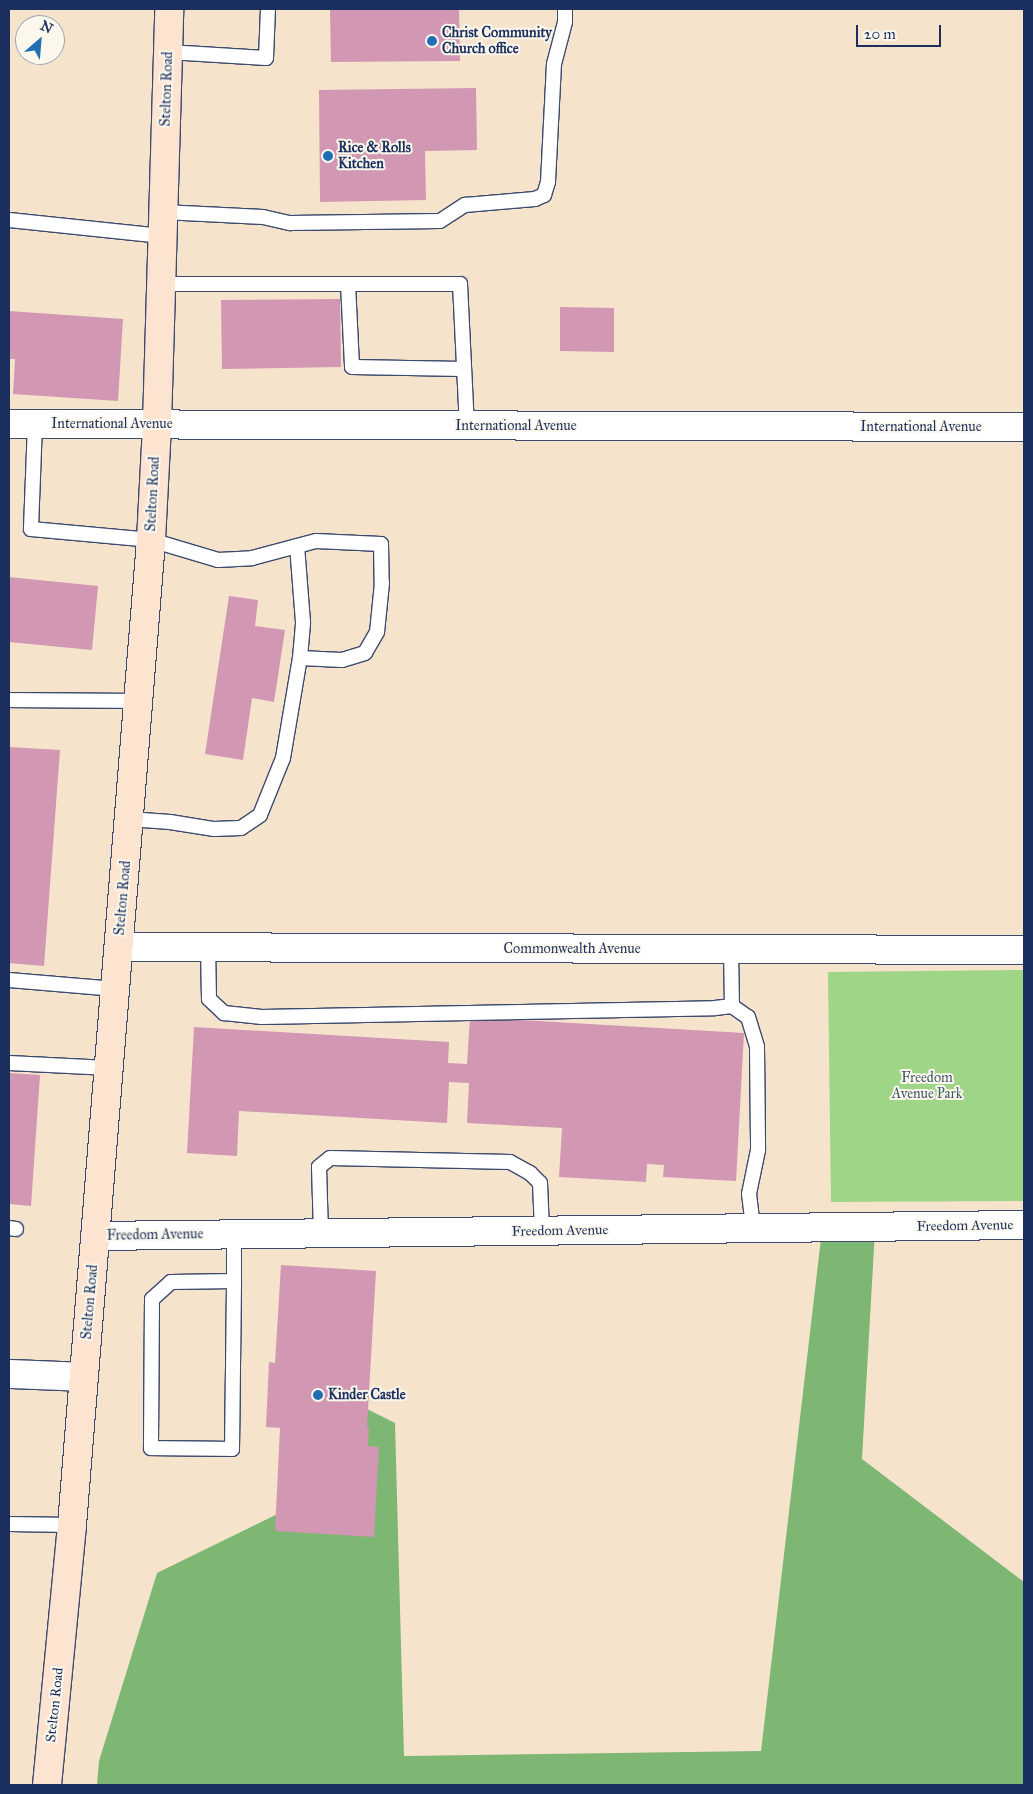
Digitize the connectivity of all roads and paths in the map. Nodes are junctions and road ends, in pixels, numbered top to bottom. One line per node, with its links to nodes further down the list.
1 (169, 9): 4 (main road, Stelton Road)
2 (268, 9): 4 (lane)
3 (565, 9): 6 (lane)
4 (168, 52): 6 (main road, Stelton Road)
5 (9, 220): 6 (lane)
6 (163, 224): 7 (main road, Stelton Road)
7 (161, 284): 8 (lane); 11 (main road, Stelton Road)
8 (348, 284): 9 (lane); 9 (lane)
9 (464, 369): 12 (lane)
10 (22, 424): 11 (street, International Avenue); 14 (lane)
11 (157, 424): 12 (street, International Avenue); 14 (main road, Stelton Road)
12 (467, 426): 13 (street, International Avenue)
13 (1024, 427)
14 (151, 540): 15 (lane); 18 (main road, Stelton Road)
15 (297, 546): 16 (lane); 16 (lane)
16 (300, 658): 19 (lane)
17 (9, 700): 18 (lane)
18 (138, 701): 19 (main road, Stelton Road)
19 (130, 818): 20 (main road, Stelton Road)
20 (119, 947): 21 (street, Commonwealth Avenue); 25 (main road, Stelton Road)
21 (208, 947): 22 (street, Commonwealth Avenue); 26 (lane)
22 (731, 949): 23 (street, Commonwealth Avenue); 26 (lane)
23 (1024, 950)
24 (9, 980): 25 (lane)
25 (116, 989): 28 (main road, Stelton Road)
26 (732, 1006): 30 (lane)
27 (9, 1063): 28 (lane)
28 (109, 1068): 34 (main road, Stelton Road)
29 (1024, 1225): 30 (street, Freedom Avenue)
30 (753, 1228): 31 (street, Freedom Avenue)
31 (542, 1231): 33 (street, Freedom Avenue); 33 (lane)
32 (234, 1234): 33 (street, Freedom Avenue); 34 (street, Freedom Avenue); 35 (lane)
33 (321, 1234)
34 (96, 1236): 37 (main road, Stelton Road)
35 (234, 1281): 35 (lane)
36 (9, 1374): 37 (street)
37 (84, 1377): 39 (main road, Stelton Road)
38 (9, 1524): 39 (lane)
39 (72, 1526): 40 (main road, Stelton Road)
40 (47, 1785)

